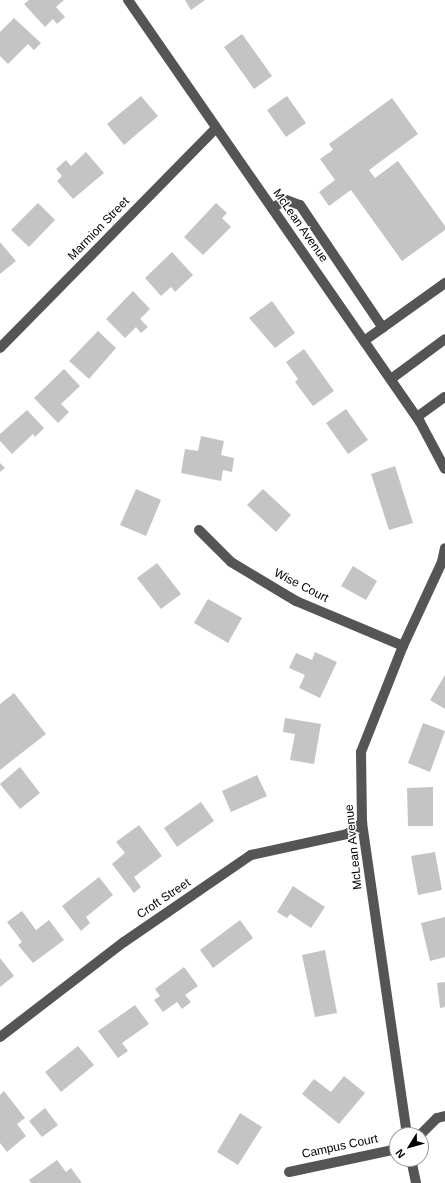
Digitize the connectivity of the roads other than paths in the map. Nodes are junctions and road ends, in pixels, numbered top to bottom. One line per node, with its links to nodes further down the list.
1 (128, 0): 2 (street, McLean Avenue)
2 (216, 128): 3 (street, McLean Avenue); 8 (street, Marmion Street)
3 (272, 208): 5 (street); 7 (street, McLean Avenue)
4 (445, 283): 5 (street)
5 (383, 328): 7 (street)
6 (445, 340): 9 (street)
7 (364, 341): 9 (street, McLean Avenue)
8 (0, 348)
9 (390, 379): 11 (street, McLean Avenue)
10 (445, 397): 11 (street)
11 (417, 417): 12 (street, McLean Avenue)
12 (445, 469)
13 (199, 530): 15 (street, Wise Court)
14 (445, 548): 15 (street, McLean Avenue)
15 (403, 646): 16 (street, McLean Avenue)
16 (362, 823): 17 (street, Croft Street); 19 (street, McLean Avenue)
17 (0, 1037)
18 (445, 1116): 20 (street)
19 (406, 1127)
20 (428, 1127)
21 (389, 1151): 23 (street, Campus Court)
22 (413, 1167): 24 (street)
23 (289, 1172)
24 (416, 1183)

